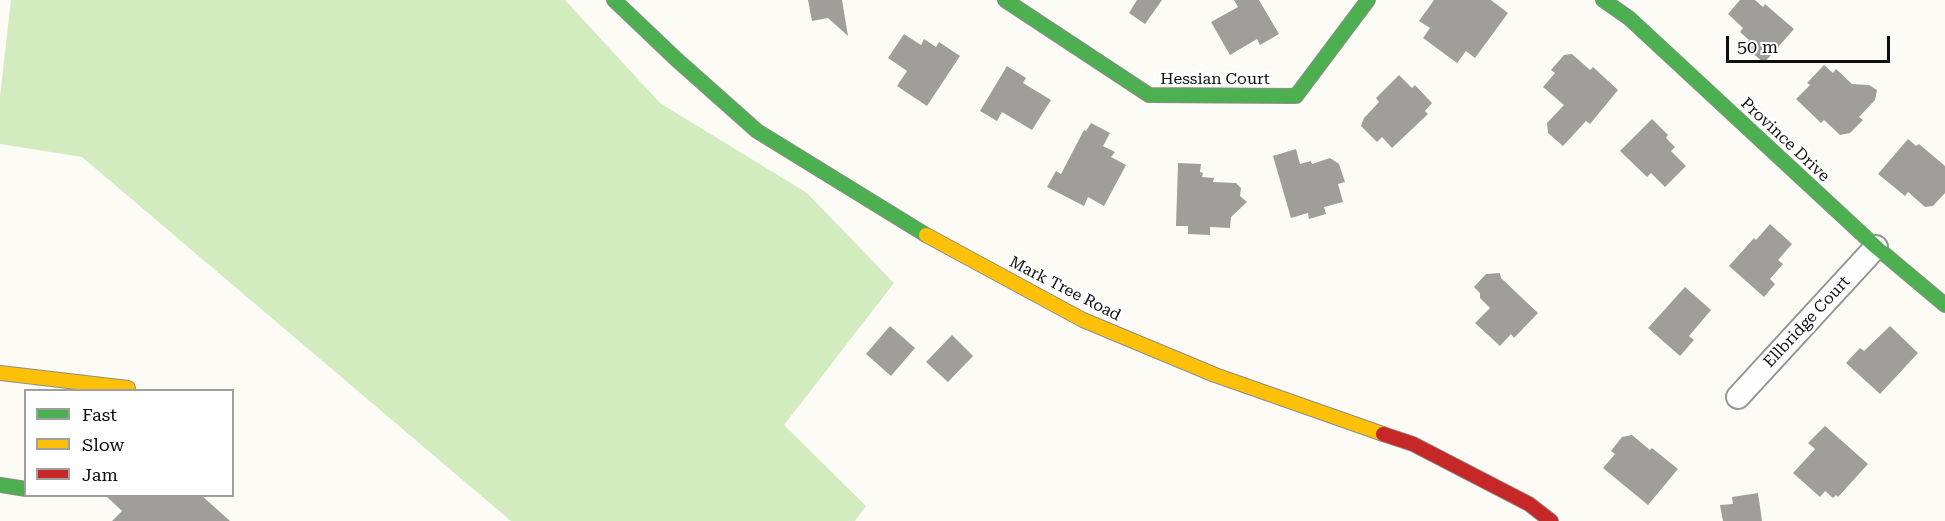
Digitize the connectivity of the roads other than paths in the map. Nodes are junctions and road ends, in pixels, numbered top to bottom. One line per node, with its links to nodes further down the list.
1 (614, 0): 12 (main road, Mark Tree Road)
2 (1005, 0): 3 (main road, Hessian Court)
3 (1368, 0)
4 (1603, 0): 5 (main road, Province Drive)
5 (1876, 247): 6 (main road, Province Drive); 9 (street, Ellbridge Court)
6 (1945, 305)
7 (0, 373): 8 (main road)
8 (128, 388)
9 (1738, 397)
10 (0, 485): 11 (main road)
11 (24, 489)
12 (1551, 521)

